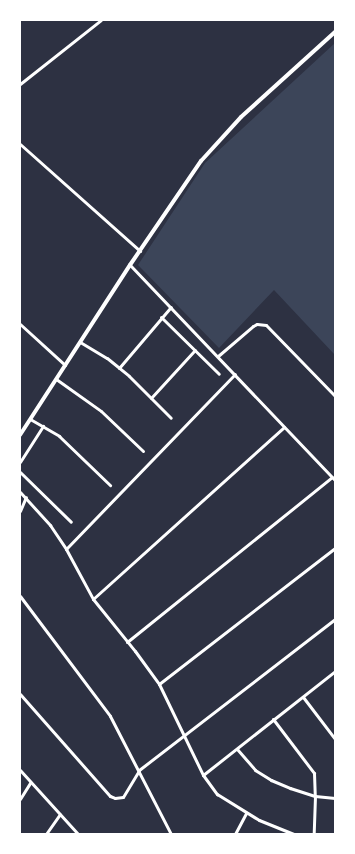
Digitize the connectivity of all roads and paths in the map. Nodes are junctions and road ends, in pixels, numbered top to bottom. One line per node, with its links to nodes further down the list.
1 (101, 20): 3 (street)
2 (335, 32): 5 (main road)
3 (20, 84)
4 (20, 144): 5 (street)
5 (140, 251): 6 (main road)
6 (130, 264): 7 (street); 10 (main road)
7 (171, 307): 8 (street); 12 (street)
8 (161, 317): 11 (street); 14 (street)
9 (20, 324): 13 (street)
10 (80, 342): 13 (main road); 14 (street)
11 (195, 350): 15 (street); 19 (street)
12 (218, 356): 16 (street); 18 (street)
13 (65, 365): 17 (main road)
14 (119, 368): 19 (street)
15 (219, 374)
16 (235, 374): 23 (street); 35 (street)
17 (56, 380): 21 (main road); 25 (street)
18 (335, 396)
19 (151, 398): 20 (street)
20 (171, 418)
21 (30, 419): 22 (street); 24 (main road)
22 (43, 426): 26 (street); 29 (street)
23 (284, 427): 28 (street); 37 (street)
24 (20, 435)
25 (143, 451)
26 (20, 462)
27 (20, 472): 33 (street)
28 (334, 478): 39 (street)
29 (110, 484)
30 (20, 492): 31 (street)
31 (26, 497): 32 (street); 35 (street)
32 (20, 511)
33 (71, 522)
34 (335, 548): 41 (street)
35 (66, 549): 37 (street)
36 (20, 596): 49 (street)
37 (93, 599): 39 (street)
38 (335, 619): 45 (street)
39 (127, 642): 41 (street)
40 (334, 673): 43 (street)
41 (159, 684): 45 (street)
42 (20, 694): 49 (street)
43 (303, 697): 44 (street); 46 (street)
44 (273, 719): 47 (street); 52 (street)
45 (184, 736): 49 (street); 50 (street)
46 (335, 739)
47 (237, 749): 50 (street); 52 (street)
48 (20, 770): 51 (street)
49 (139, 770): 59 (street)
50 (203, 775): 55 (street)
51 (30, 782): 54 (street); 56 (street)
52 (316, 796): 53 (street); 62 (street)
53 (335, 798)
54 (20, 799)
55 (246, 813): 60 (street); 61 (street)
56 (60, 814): 57 (street); 58 (street)
57 (46, 834)
58 (78, 834)
59 (171, 834)
60 (235, 834)
61 (294, 834)
62 (314, 834)

